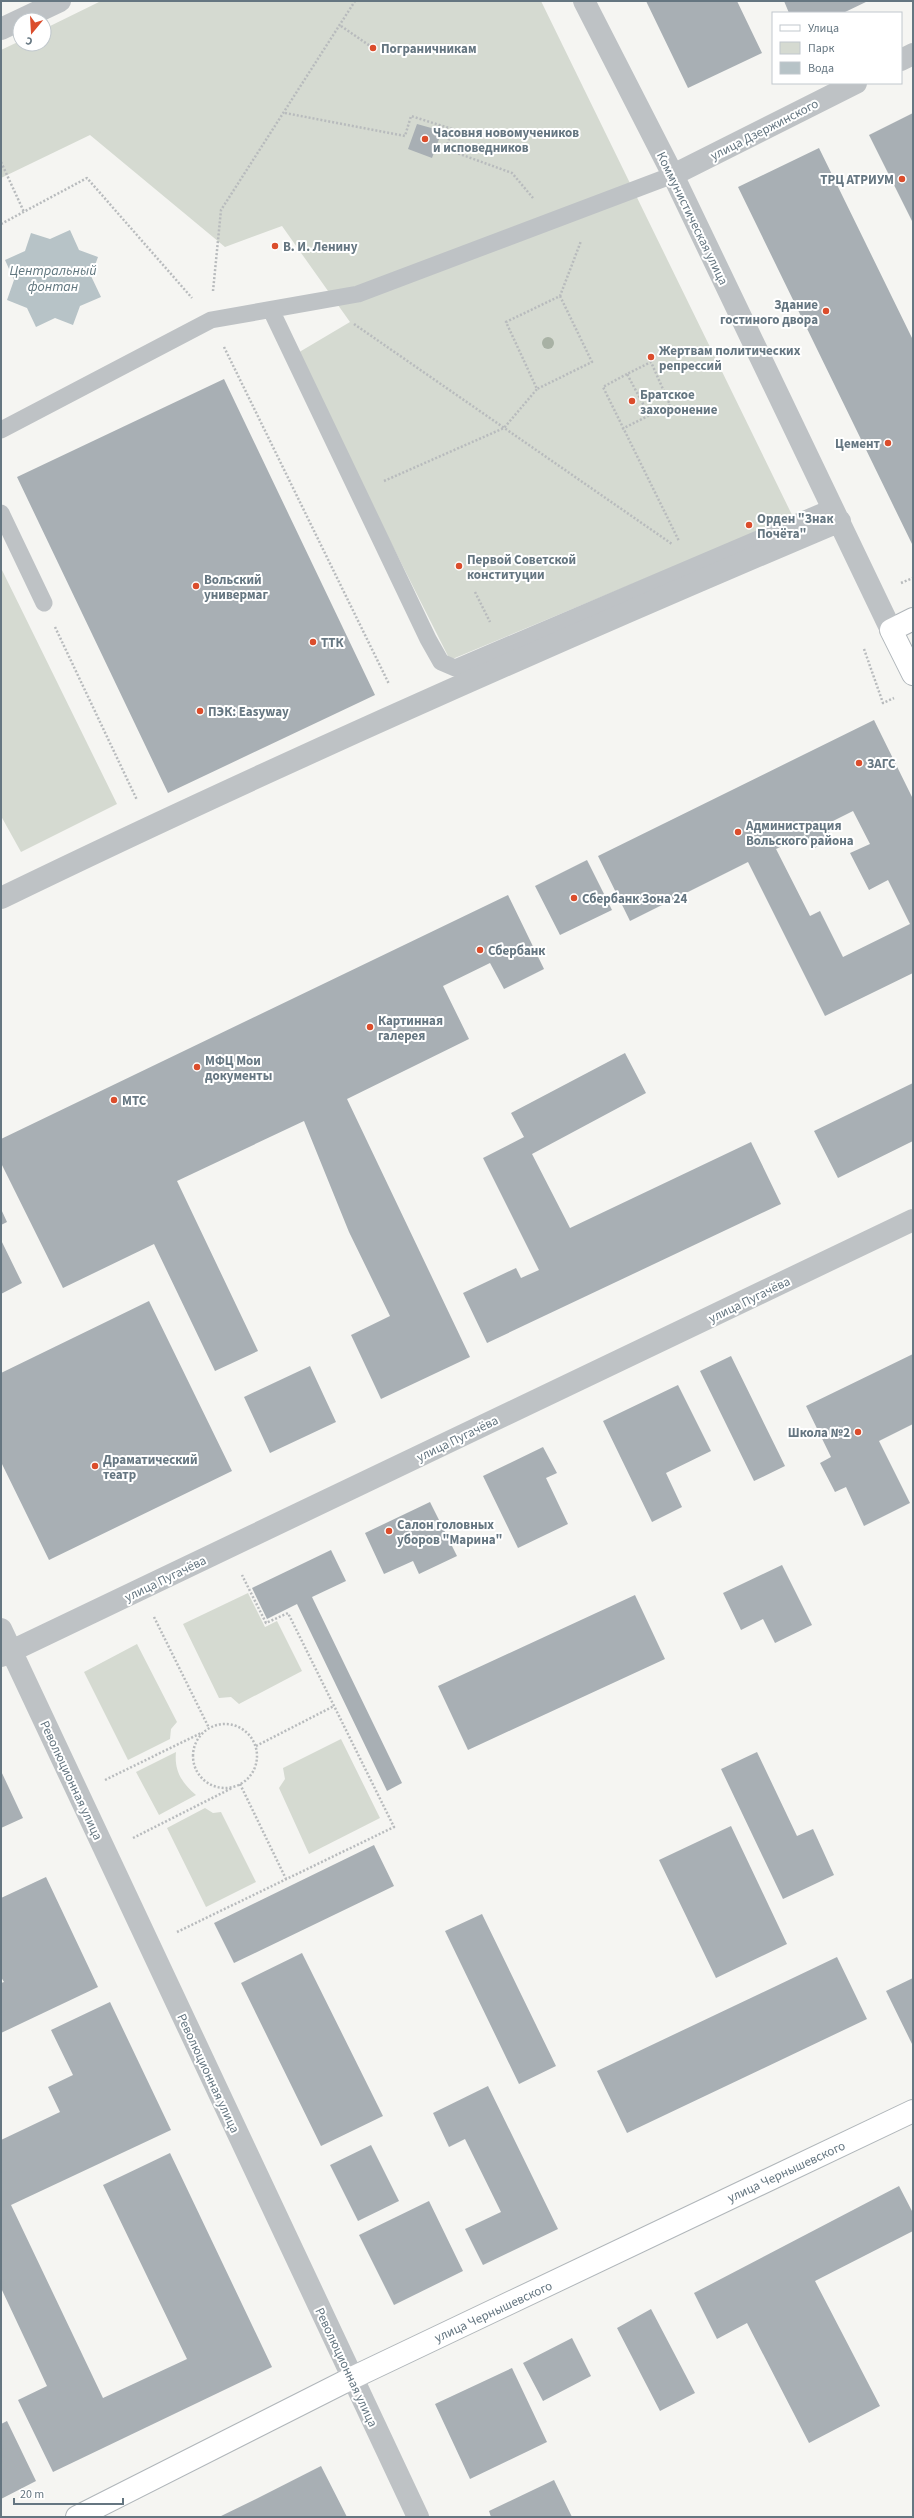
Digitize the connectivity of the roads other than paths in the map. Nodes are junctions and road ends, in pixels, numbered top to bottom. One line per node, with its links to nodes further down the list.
1 (60, 1): 3 (street)
2 (584, 1): 8 (street, Коммунистическая улица)
3 (20, 10): 4 (street)
4 (1, 29)
5 (913, 54): 6 (street)
6 (902, 60)
7 (854, 84): 8 (street, улица Дзержинского)
8 (673, 175): 9 (lane); 12 (street, Коммунистическая улица)
9 (271, 310): 10 (lane); 12 (lane)
10 (1, 430)
11 (1, 513): 13 (lane)
12 (836, 514): 15 (street, Коммунистическая улица); 17 (street)
13 (44, 604)
14 (913, 619): 15 (street)
15 (891, 630): 16 (street, Коммунистическая улица)
16 (913, 674)
17 (1, 898)
18 (913, 1220): 20 (street, улица Пугачёва)
19 (1, 1629): 20 (street, Революционная улица)
20 (6, 1654): 22 (street, Революционная улица)
21 (913, 2111): 22 (street, улица Чернышевского)
22 (352, 2378): 23 (street, улица Чернышевского); 24 (street, Революционная улица)
23 (77, 2517)
24 (418, 2517)

